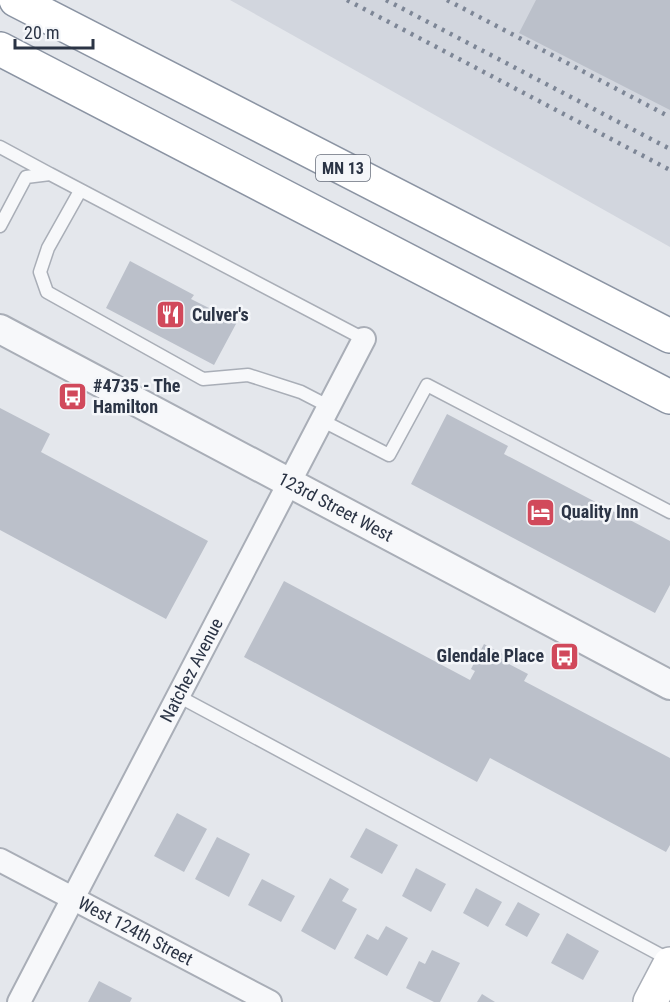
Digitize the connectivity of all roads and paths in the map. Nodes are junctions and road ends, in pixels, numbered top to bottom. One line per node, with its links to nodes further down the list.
1 (15, 0): 8 (main road, MN 13)
2 (0, 49): 10 (main road)
3 (0, 147): 4 (lane)
4 (50, 174): 5 (lane); 6 (lane)
5 (80, 190): 9 (lane); 11 (lane)
6 (0, 226)
7 (0, 330): 12 (street, 123rd Street West)
8 (670, 336)
9 (364, 339): 11 (street, Natchez Avenue)
10 (670, 397)
11 (326, 414): 12 (street, Natchez Avenue); 13 (lane)
12 (290, 485): 14 (street, 123rd Street West); 15 (street, Natchez Avenue)
13 (670, 512)
14 (670, 685)
15 (178, 696): 17 (street, Natchez Avenue); 18 (lane)
16 (0, 860): 17 (street, West 124th Street)
17 (74, 897): 19 (street, Natchez Avenue); 20 (street, West 124th Street)
18 (670, 962): 21 (main road)
19 (19, 1002)
20 (270, 1002)
21 (650, 1002)

